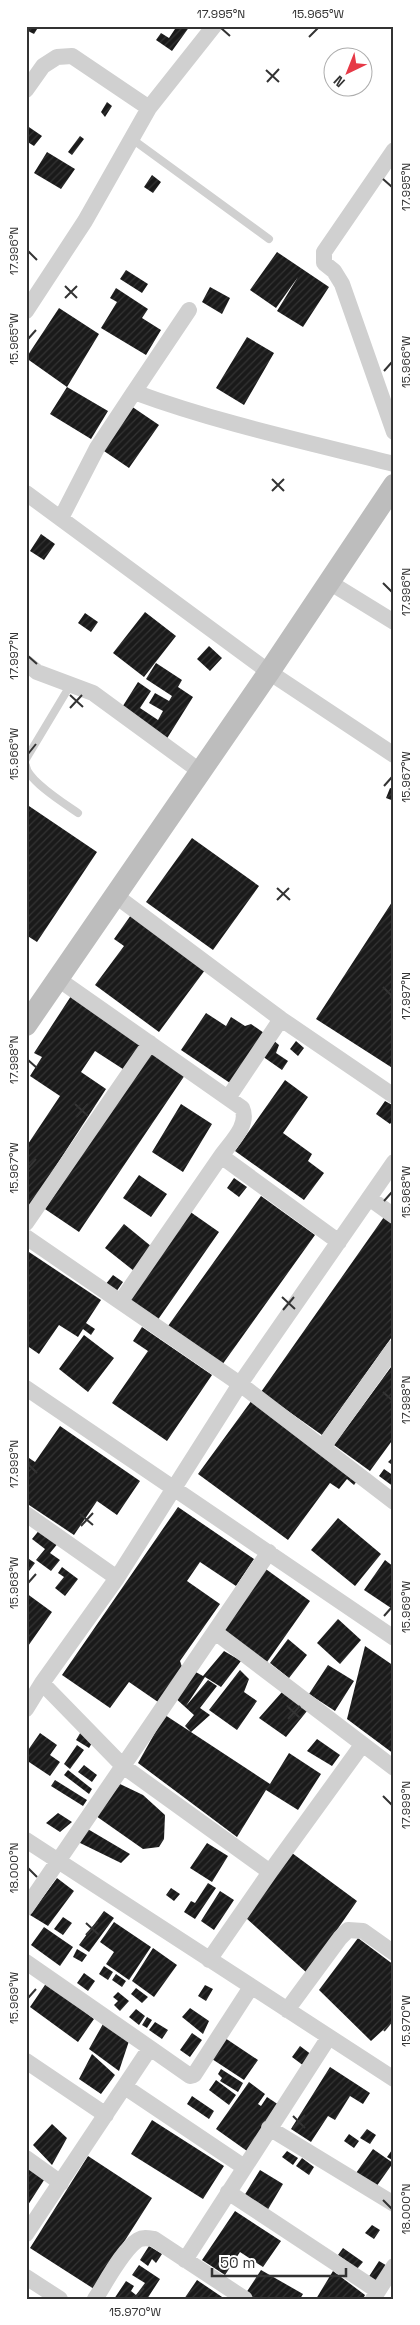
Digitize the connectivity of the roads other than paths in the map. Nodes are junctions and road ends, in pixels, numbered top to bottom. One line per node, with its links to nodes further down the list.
1 (214, 26): 3 (street)
2 (26, 90): 3 (street)
3 (149, 108): 4 (street)
4 (132, 139): 6 (lane); 7 (street)
5 (394, 150): 10 (street)
6 (270, 239)
7 (26, 310)
8 (189, 310): 9 (street)
9 (134, 392): 11 (street); 14 (street)
10 (394, 432)
11 (394, 464)
12 (394, 485): 15 (street)
13 (26, 493): 14 (street)
14 (62, 518): 18 (street)
15 (329, 582): 16 (street); 18 (street)
16 (394, 622)
17 (26, 663): 19 (street)
18 (269, 672): 20 (street); 23 (street)
19 (71, 684): 21 (lane); 23 (street)
20 (394, 755)
21 (26, 759)
22 (26, 766): 24 (lane)
23 (201, 772): 25 (street)
24 (78, 813)
25 (116, 896): 26 (street); 27 (street)
26 (58, 979): 28 (street); 29 (street)
27 (281, 1019): 30 (street); 31 (street)
28 (26, 1025)
29 (150, 1043): 31 (street); 36 (street)
30 (394, 1096)
31 (228, 1098): 32 (street)
32 (221, 1156): 38 (street); 39 (street)
33 (394, 1162): 34 (street)
34 (369, 1198): 35 (street); 38 (street)
35 (394, 1216)
36 (26, 1222)
37 (26, 1236): 39 (street)
38 (339, 1242): 41 (street)
39 (121, 1301): 41 (street)
40 (394, 1348): 43 (street)
41 (240, 1384): 43 (street); 44 (street)
42 (26, 1388): 44 (street)
43 (323, 1448): 45 (street)
44 (176, 1488): 47 (street); 48 (street)
45 (394, 1502)
46 (26, 1514): 48 (street)
47 (269, 1552): 49 (street); 50 (street)
48 (117, 1578): 51 (street)
49 (215, 1632): 53 (street); 54 (street)
50 (394, 1638)
51 (42, 1683): 52 (street); 54 (street)
52 (26, 1709)
53 (362, 1745): 55 (street); 58 (street)
54 (123, 1766): 57 (street); 58 (street)
55 (394, 1768)
56 (26, 1840): 57 (street)
57 (58, 1861): 59 (street); 61 (street)
58 (270, 1872): 61 (street)
59 (26, 1908)
60 (394, 1952): 64 (street)
61 (209, 1960): 63 (street)
62 (26, 1962): 66 (street)
63 (252, 1987): 64 (street); 66 (street)
64 (287, 2010): 65 (street)
65 (329, 2037): 68 (street); 71 (street)
66 (150, 2048): 69 (street)
67 (26, 2061): 70 (street)
68 (394, 2079)
69 (125, 2087): 70 (street); 73 (street)
70 (106, 2115): 74 (street)
71 (269, 2128): 73 (street); 76 (street)
72 (26, 2158): 74 (street)
73 (244, 2167): 75 (street)
74 (61, 2182): 77 (street)
75 (228, 2192): 78 (street); 82 (street)
76 (394, 2204)
77 (26, 2234)
78 (185, 2260): 84 (street); 85 (street)
79 (394, 2266): 82 (street)
80 (26, 2278): 81 (street)
81 (42, 2294): 83 (street)
82 (376, 2295)
83 (60, 2299)
84 (95, 2299)
85 (245, 2299)

